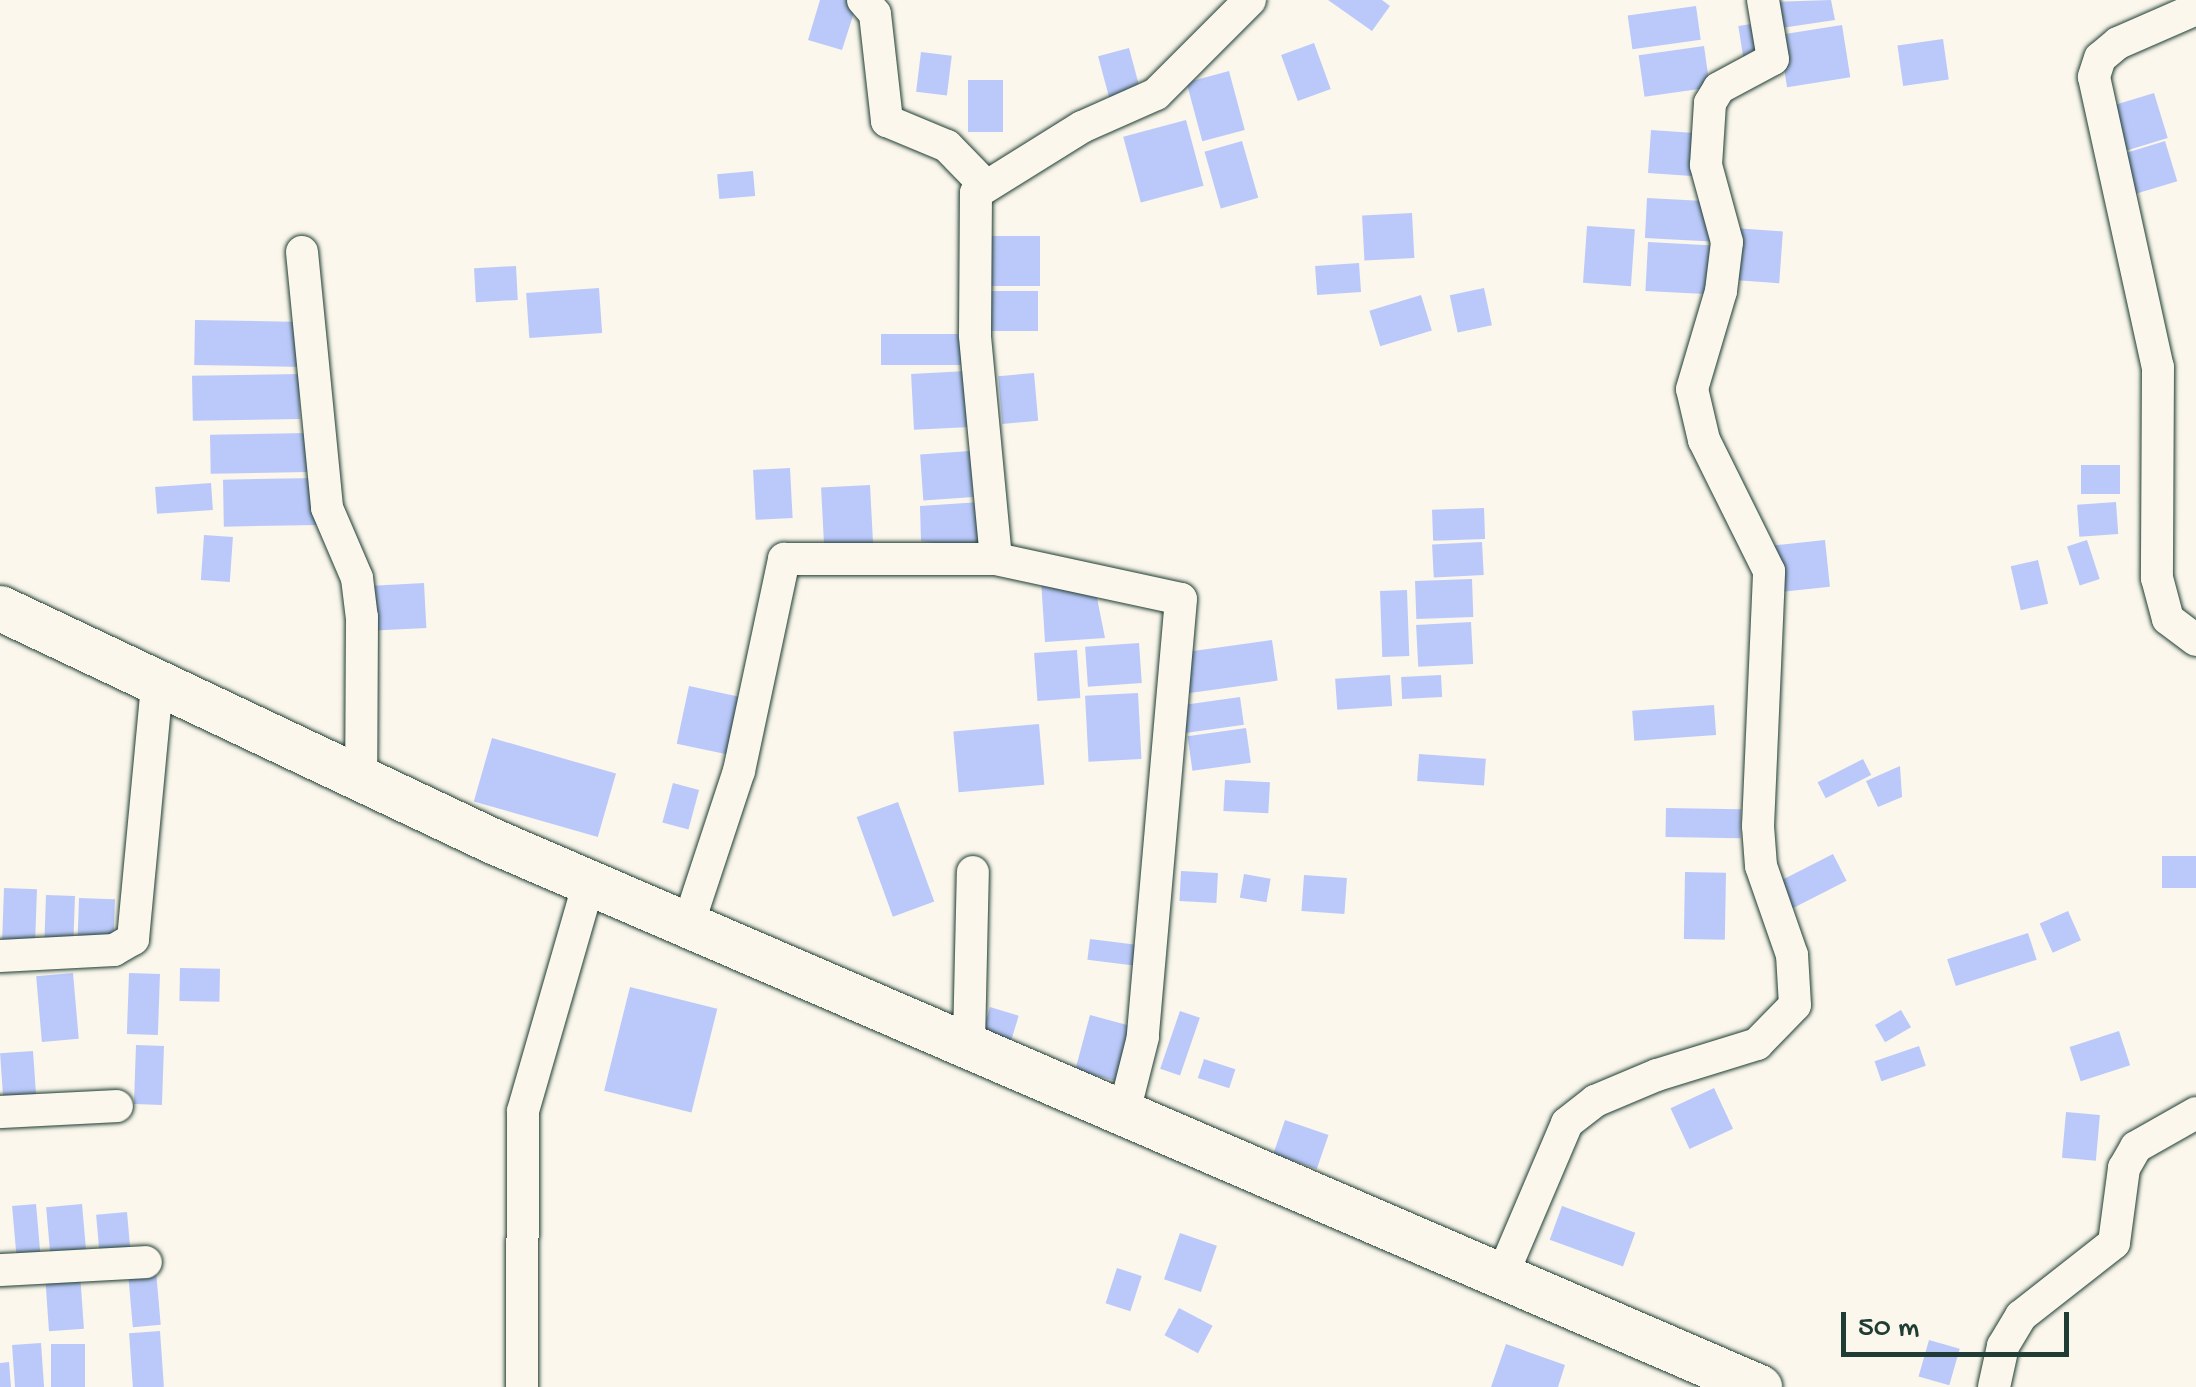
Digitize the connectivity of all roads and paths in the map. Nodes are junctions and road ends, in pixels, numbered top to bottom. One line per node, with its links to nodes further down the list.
1 (863, 0): 5 (street)
2 (1250, 0): 5 (street)
3 (1764, 0): 24 (street)
4 (2196, 9): 9 (street)
5 (983, 184): 7 (street)
6 (302, 252): 12 (street)
7 (996, 559): 15 (street); 19 (street)
8 (0, 608): 11 (main road)
9 (2182, 614): 10 (street)
10 (2196, 640)
11 (157, 685): 12 (main road); 16 (street)
12 (361, 781): 14 (main road)
13 (973, 872): 17 (street)
14 (589, 882): 15 (main road); 25 (street)
15 (688, 925): 17 (main road)
16 (0, 956)
17 (969, 1042): 19 (main road)
18 (117, 1106): 20 (street)
19 (1125, 1108): 24 (main road)
20 (0, 1112)
21 (2196, 1113): 27 (street)
22 (146, 1262): 23 (street)
23 (0, 1270)
24 (1501, 1278): 26 (main road)
25 (522, 1387)
26 (1760, 1387)
27 (1994, 1387)

